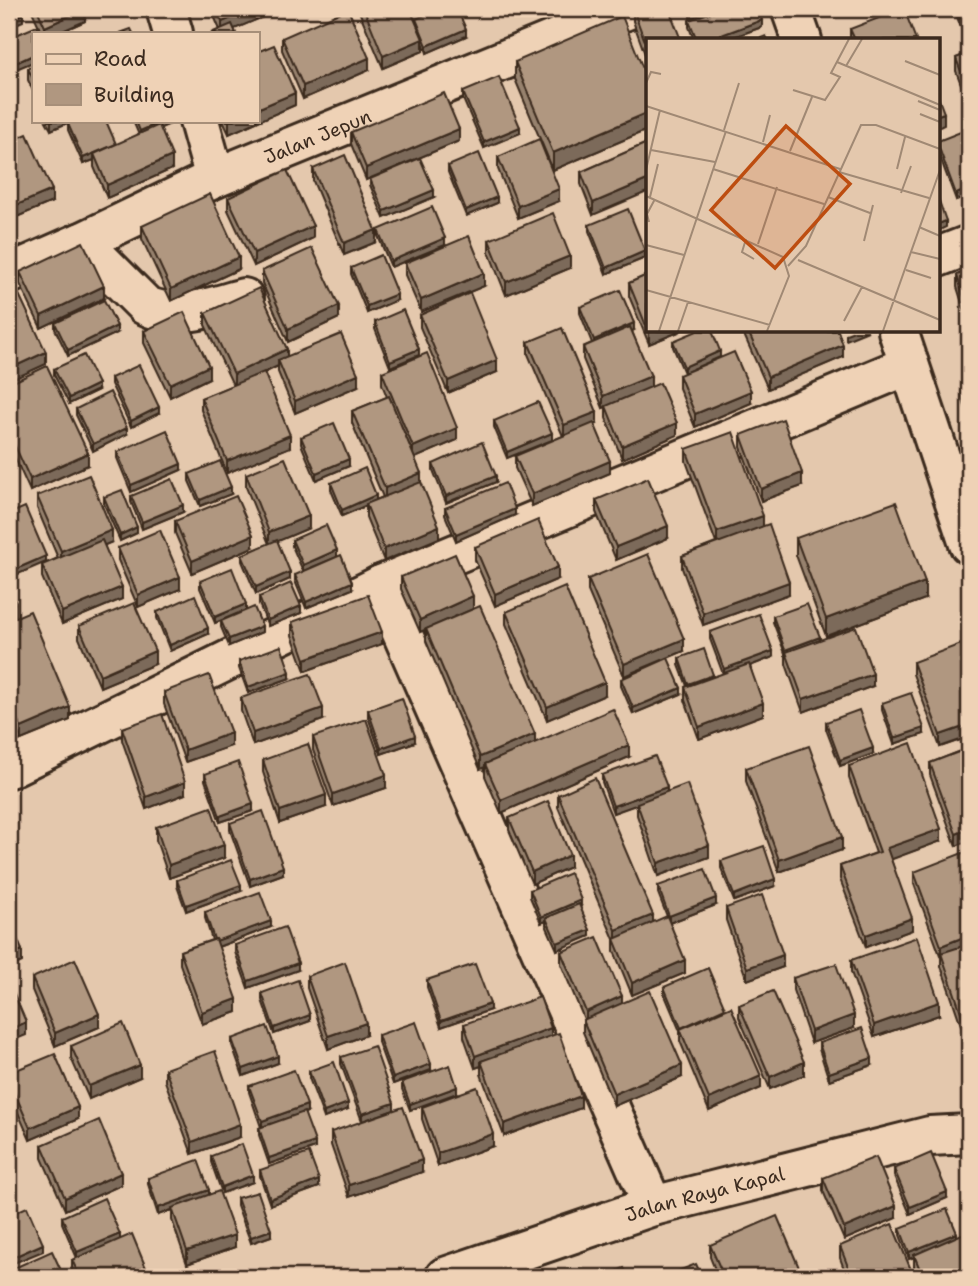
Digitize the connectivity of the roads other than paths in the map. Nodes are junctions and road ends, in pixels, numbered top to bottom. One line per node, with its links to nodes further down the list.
1 (166, 9): 4 (main road)
2 (629, 9): 7 (main road, Jalan Jepun)
3 (791, 9): 5 (main road)
4 (173, 32)
5 (801, 38)
6 (199, 122): 7 (main road)
7 (215, 178): 8 (main road, Jalan Jepun)
8 (82, 242): 11 (main road, Jalan Jepun); 12 (main road)
9 (969, 245): 10 (main road)
10 (940, 256)
11 (9, 274)
12 (244, 298)
13 (903, 348): 14 (main road); 15 (main road)
14 (969, 544)
15 (381, 585): 16 (main road); 18 (main road)
16 (9, 768)
17 (969, 1134): 18 (main road, Jalan Raya Kapal)
18 (653, 1206): 19 (main road, Jalan Raya Kapal)
19 (516, 1266): 20 (main road, Jalan Raya Kapal)
20 (445, 1277)

